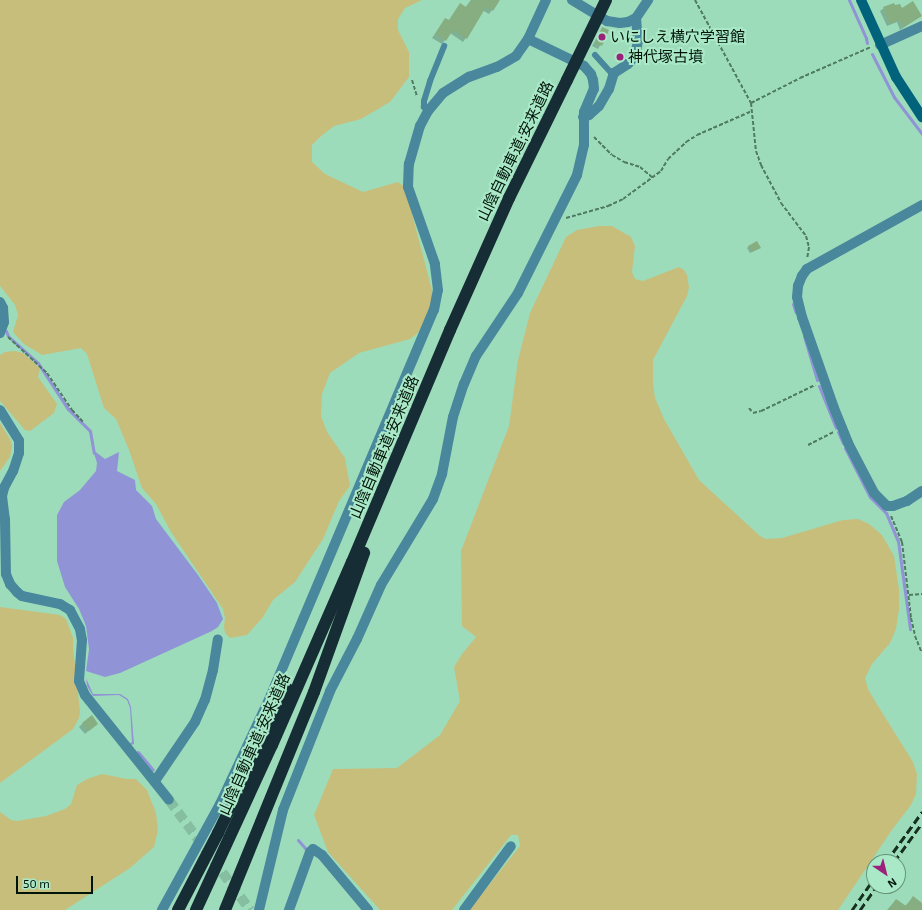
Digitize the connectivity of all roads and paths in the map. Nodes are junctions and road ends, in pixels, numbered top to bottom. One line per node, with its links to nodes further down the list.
1 (546, 0): 9 (street)
2 (572, 0): 7 (street)
3 (606, 0): 32 (highway, 山陰自動車道;安来道路, bridge)
4 (648, 0): 7 (street)
5 (695, 0): 14 (path)
6 (861, 0): 10 (main road)
7 (636, 18): 13 (street)
8 (922, 26): 10 (street)
9 (528, 39): 15 (street); 17 (street)
10 (880, 45): 14 (path); 18 (main road)
11 (444, 46): 15 (lane)
12 (595, 55): 13 (lane)
13 (613, 75): 17 (street)
14 (751, 103): 16 (path)
15 (428, 111): 43 (street)
16 (752, 111): 20 (path); 23 (path)
17 (583, 116): 19 (street)
18 (922, 116)
19 (584, 129): 20 (path); 22 (street)
20 (653, 178): 22 (path)
21 (922, 205): 23 (street)
22 (557, 218): 47 (street)
23 (807, 269): 26 (street)
24 (0, 302): 25 (street)
25 (1, 332): 29 (path)
26 (824, 381): 27 (path); 30 (street)
27 (749, 408)
28 (0, 410): 40 (street)
29 (83, 422)
30 (842, 428): 31 (path); 34 (street)
31 (808, 445)
32 (394, 467): 35 (highway, 山陰自動車道;安来道路); 46 (highway)
33 (922, 491): 34 (street)
34 (887, 506): 37 (path)
35 (352, 562): 44 (highway); 45 (highway, 山陰自動車道;安来道路)
36 (922, 594): 37 (path)
37 (909, 595): 39 (path)
38 (218, 638): 40 (street)
39 (922, 653)
40 (155, 781): 41 (street)
41 (169, 800)
42 (511, 846): 50 (street)
43 (162, 910)
44 (178, 910)
45 (196, 910)
46 (225, 910)
47 (259, 910)
48 (289, 910): 49 (street)
49 (368, 910)
50 (464, 910)

